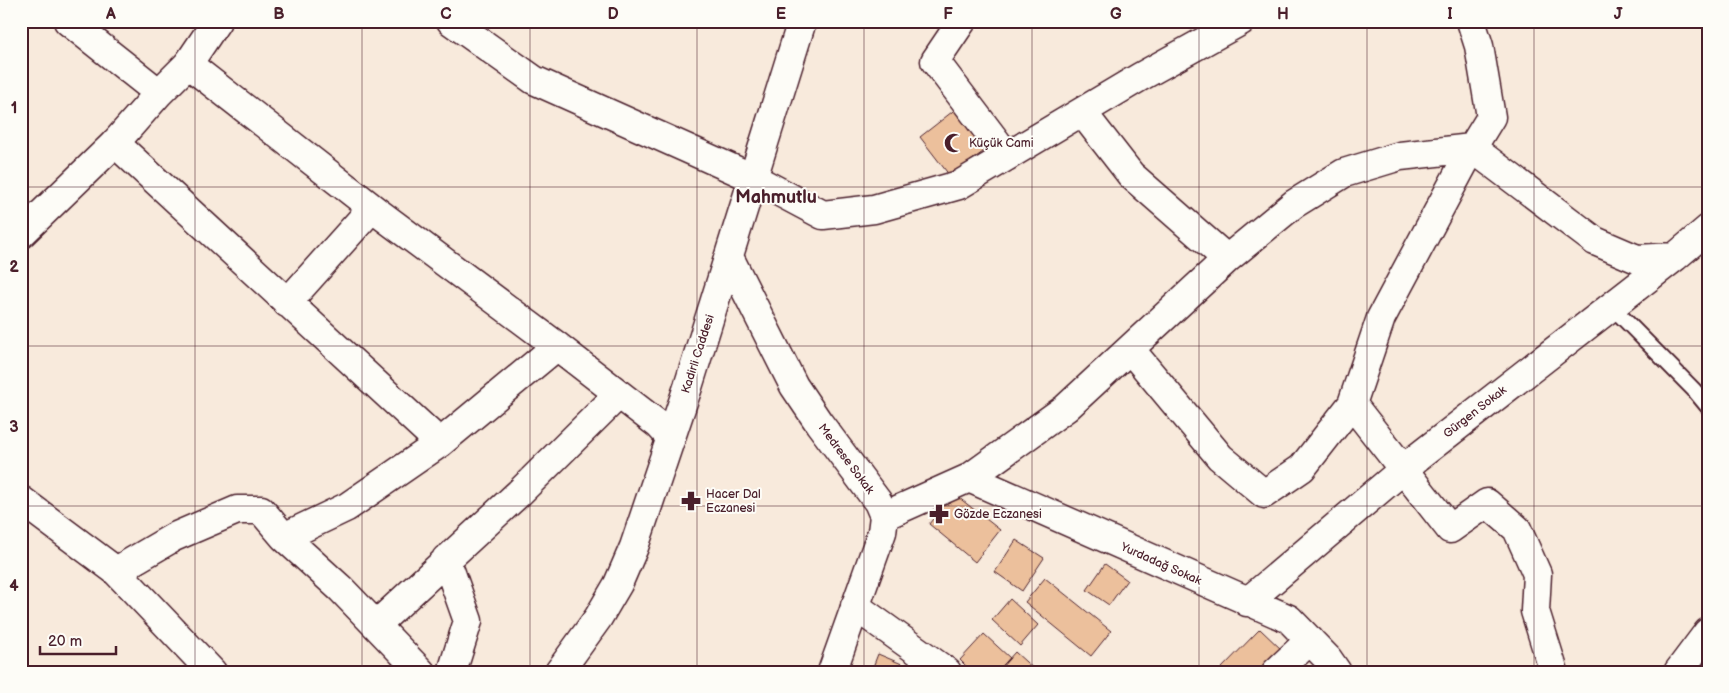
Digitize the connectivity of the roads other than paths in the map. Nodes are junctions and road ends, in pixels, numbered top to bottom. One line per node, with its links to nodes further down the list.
1 (68, 21): 9 (street)
2 (218, 21): 8 (street)
3 (451, 21): 14 (street)
4 (802, 21): 14 (street, Kadirli Caddesi)
5 (962, 21): 13 (street)
6 (1241, 21): 10 (street)
7 (1471, 21): 12 (street)
8 (188, 64): 9 (street); 15 (street)
9 (159, 93): 11 (street)
10 (1082, 112): 13 (street); 20 (street)
11 (115, 143): 17 (street); 21 (street)
12 (1472, 148): 18 (street); 20 (street); 26 (street)
13 (1007, 156): 14 (street)
14 (753, 178): 19 (street, Kadirli Caddesi)
15 (372, 208): 21 (street); 23 (street)
16 (1708, 229): 18 (street, Gürgen Sokak)
17 (21, 234)
18 (1675, 256): 22 (street, Gürgen Sokak)
19 (729, 257): 28 (street, Kadirli Caddesi); 33 (street, Medrese Sokak)
20 (1227, 259): 24 (street)
21 (287, 303): 29 (street)
22 (1611, 306): 27 (lane); 30 (street, Gürgen Sokak)
23 (557, 346): 25 (street); 29 (street)
24 (1130, 348): 26 (street); 31 (street)
25 (619, 394): 28 (street); 35 (street)
26 (1352, 404): 30 (street)
27 (1708, 407)
28 (671, 438): 42 (street, Kadirli Caddesi)
29 (440, 442): 34 (street)
30 (1404, 468): 37 (street, Gürgen Sokak); 51 (street)
31 (969, 478): 33 (street); 37 (street, Yurdadağ Sokak)
32 (21, 500): 36 (street)
33 (884, 516): 38 (street)
34 (284, 537): 36 (street); 39 (street)
35 (446, 559): 39 (street); 46 (street)
36 (116, 571): 44 (street)
37 (1247, 602): 41 (street, Yurdadağ Sokak)
38 (855, 606): 47 (street); 48 (street)
39 (376, 625): 45 (street)
40 (1708, 632): 43 (street)
41 (1310, 640): 49 (street); 50 (street, Yurdadağ Sokak)
42 (566, 668)
43 (1683, 670)
44 (212, 672)
45 (422, 672)
46 (452, 672)
47 (832, 672)
48 (947, 672)
49 (1276, 672)
50 (1337, 672)
51 (1554, 672)

